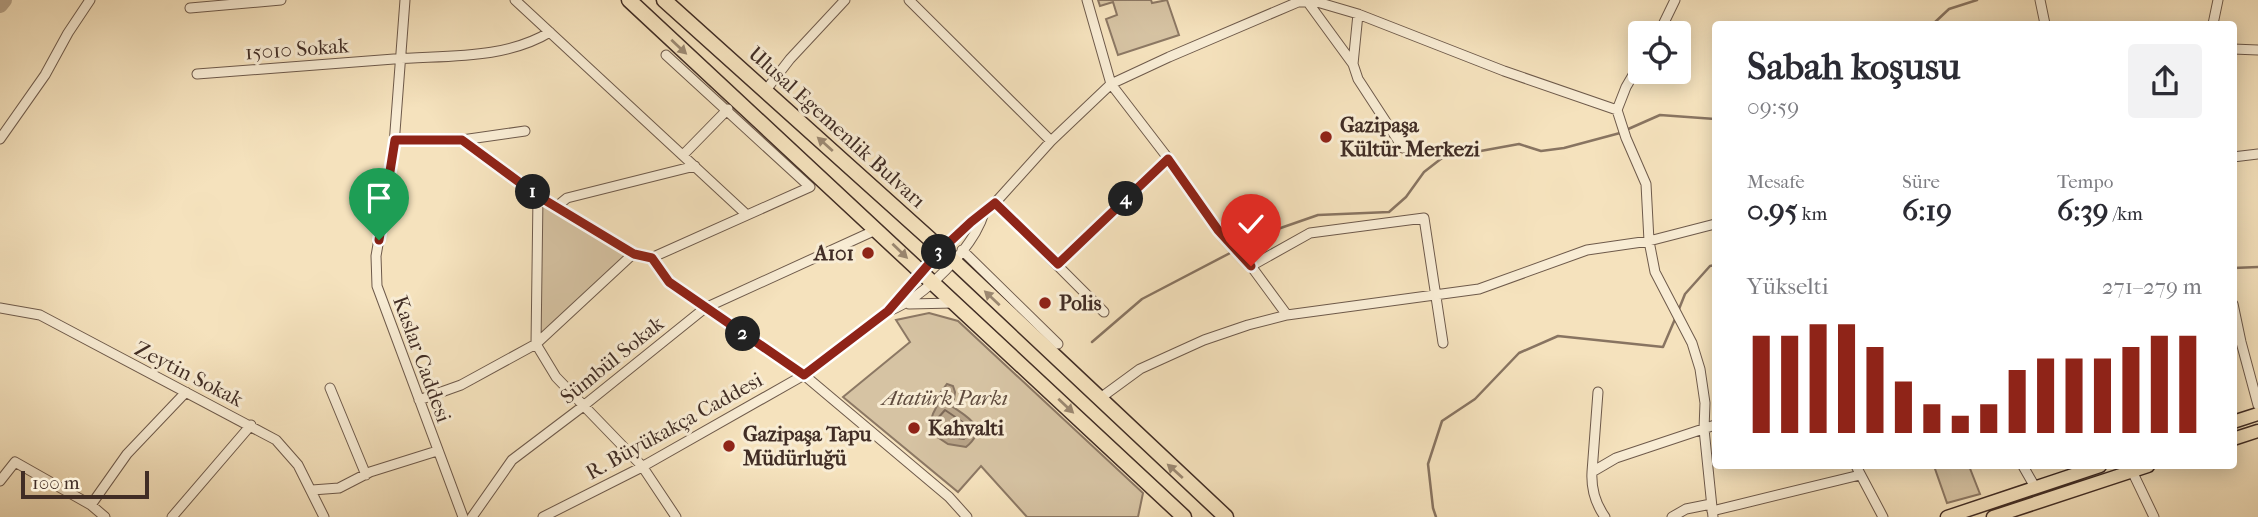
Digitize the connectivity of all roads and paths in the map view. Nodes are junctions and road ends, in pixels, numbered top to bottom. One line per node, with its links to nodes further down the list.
1 (90, 0): 32 (street)
2 (281, 0): 14 (street)
3 (405, 0): 23 (street, Kaslar Caddesi)
4 (515, 0): 19 (street)
5 (629, 0): 29 (highway, one-way to 29)
6 (664, 0): 28 (highway, Ulusal Egemenlik Bulvarı)
7 (845, 0): 28 (street)
8 (909, 0): 35 (street)
9 (1087, 0): 26 (street)
10 (1675, 0): 16 (street)
11 (2040, 0): 17 (street)
12 (2218, 0): 18 (street)
13 (1307, 1): 15 (street); 24 (street); 26 (street, R. Büyükakça Caddesi)
14 (190, 8)
15 (1358, 14): 24 (street); 30 (street)
16 (1665, 21)
17 (2044, 21)
18 (2214, 21)
19 (550, 32): 23 (street, 15010 Sokak); 38 (street)
20 (2237, 49): 21 (street)
21 (2258, 50)
22 (666, 55): 29 (street)
23 (399, 58): 25 (street, 15010 Sokak); 33 (street, Kaslar Caddesi)
24 (1353, 64): 36 (street)
25 (197, 74)
26 (1111, 84): 35 (street, R. Büyükakça Caddesi); 40 (street)
27 (1628, 84): 30 (street)
28 (766, 90): 50 (highway, Ulusal Egemenlik Bulvarı, one-way to 28)
29 (731, 106): 38 (street); 46 (street); 48 (highway)
30 (1617, 110): 49 (street)
31 (525, 131): 34 (street)
32 (0, 139)
33 (395, 140): 34 (street); 75 (street, Kaslar Caddesi)
34 (462, 140): 42 (street)
35 (1051, 141): 43 (street, R. Büyükakça Caddesi)
36 (1403, 148)
37 (2258, 154): 39 (street)
38 (683, 155): 41 (street)
39 (2237, 157)
40 (1168, 159): 54 (street); 55 (street)
41 (695, 166): 44 (street); 46 (street)
42 (538, 196): 44 (street); 67 (street)
43 (995, 203): 45 (street, R. Büyükakça Caddesi); 54 (street)
44 (556, 207): 51 (street)
45 (984, 213): 50 (street, R. Büyükakça Caddesi); 52 (street, R. Büyükakça Caddesi)
46 (747, 215): 53 (street)
47 (1712, 225): 49 (street)
48 (878, 229): 56 (highway, one-way to 56); 62 (street, Sümbül Sokak)
49 (1649, 241): 58 (street); 82 (street)
50 (941, 250): 52 (highway, Ulusal Egemenlik Bulvarı); 56 (street, R. Büyükakça Caddesi)
51 (634, 254): 53 (street); 67 (street)
52 (957, 255): 57 (street, R. Büyükakça Caddesi); 68 (street); 74 (highway, Ulusal Egemenlik Bulvarı, one-way to 52)
53 (652, 258): 62 (street)
54 (1058, 264): 64 (street)
55 (1251, 266): 58 (street); 65 (street)
56 (921, 271): 57 (highway); 63 (street, R. Büyükakça Caddesi)
57 (933, 282): 59 (highway); 60 (street, R. Büyükakça Caddesi)
58 (1436, 297): 65 (street); 69 (street)
59 (955, 303): 60 (street); 109 (highway, one-way to 109)
60 (907, 304): 63 (street, R. Büyükakça Caddesi)
61 (0, 308): 73 (street, Zeytin Sokak)
62 (705, 308): 70 (street); 77 (street, Sümbül Sokak)
63 (888, 311): 70 (street, R. Büyükakça Caddesi)
64 (1104, 312)
65 (1287, 315): 74 (street)
66 (2237, 342): 76 (street)
67 (536, 344): 75 (street); 77 (street)
68 (1058, 344)
69 (1443, 344)
70 (804, 375): 86 (street, R. Büyükakça Caddesi); 108 (street)
71 (330, 388): 93 (street)
72 (1598, 392): 92 (street)
73 (186, 393): 80 (street, Zeytin Sokak); 98 (street)
74 (1099, 399): 110 (highway, Ulusal Egemenlik Bulvarı, one-way to 74)
75 (419, 400): 85 (street, Kaslar Caddesi)
76 (2258, 405)
77 (582, 407): 86 (street); 105 (street, Sümbül Sokak)
78 (2258, 414): 79 (main road)
79 (2237, 421)
80 (250, 425): 97 (street, Zeytin Sokak); 102 (street)
81 (1712, 426): 82 (street)
82 (1704, 429): 92 (street); 99 (street)
83 (2258, 431): 84 (main road)
84 (2237, 438)
85 (437, 451): 93 (street); 104 (street, Kaslar Caddesi)
86 (642, 466): 106 (street, R. Büyükakça Caddesi); 107 (street)
87 (1857, 469): 94 (street)
88 (2025, 469): 96 (street)
89 (2091, 469): 96 (main road)
90 (2125, 469): 114 (main road)
91 (2131, 469): 115 (street)
92 (1592, 472): 100 (street)
93 (366, 475): 97 (street)
94 (1860, 475): 99 (street); 112 (street)
95 (0, 481): 98 (street)
96 (2035, 487): 113 (main road)
97 (312, 491): 103 (street, Zeytin Sokak)
98 (92, 505): 101 (street)
99 (1712, 511): 111 (street)
100 (1602, 516)
101 (105, 517)
102 (172, 517)
103 (324, 517)
104 (463, 517)
105 (472, 517)
106 (542, 517)
107 (676, 517)
108 (967, 517)
109 (1184, 517)
110 (1226, 517)
111 (1672, 517)
112 (1883, 517)
113 (1947, 517)
114 (1993, 517)
115 (2154, 517)

